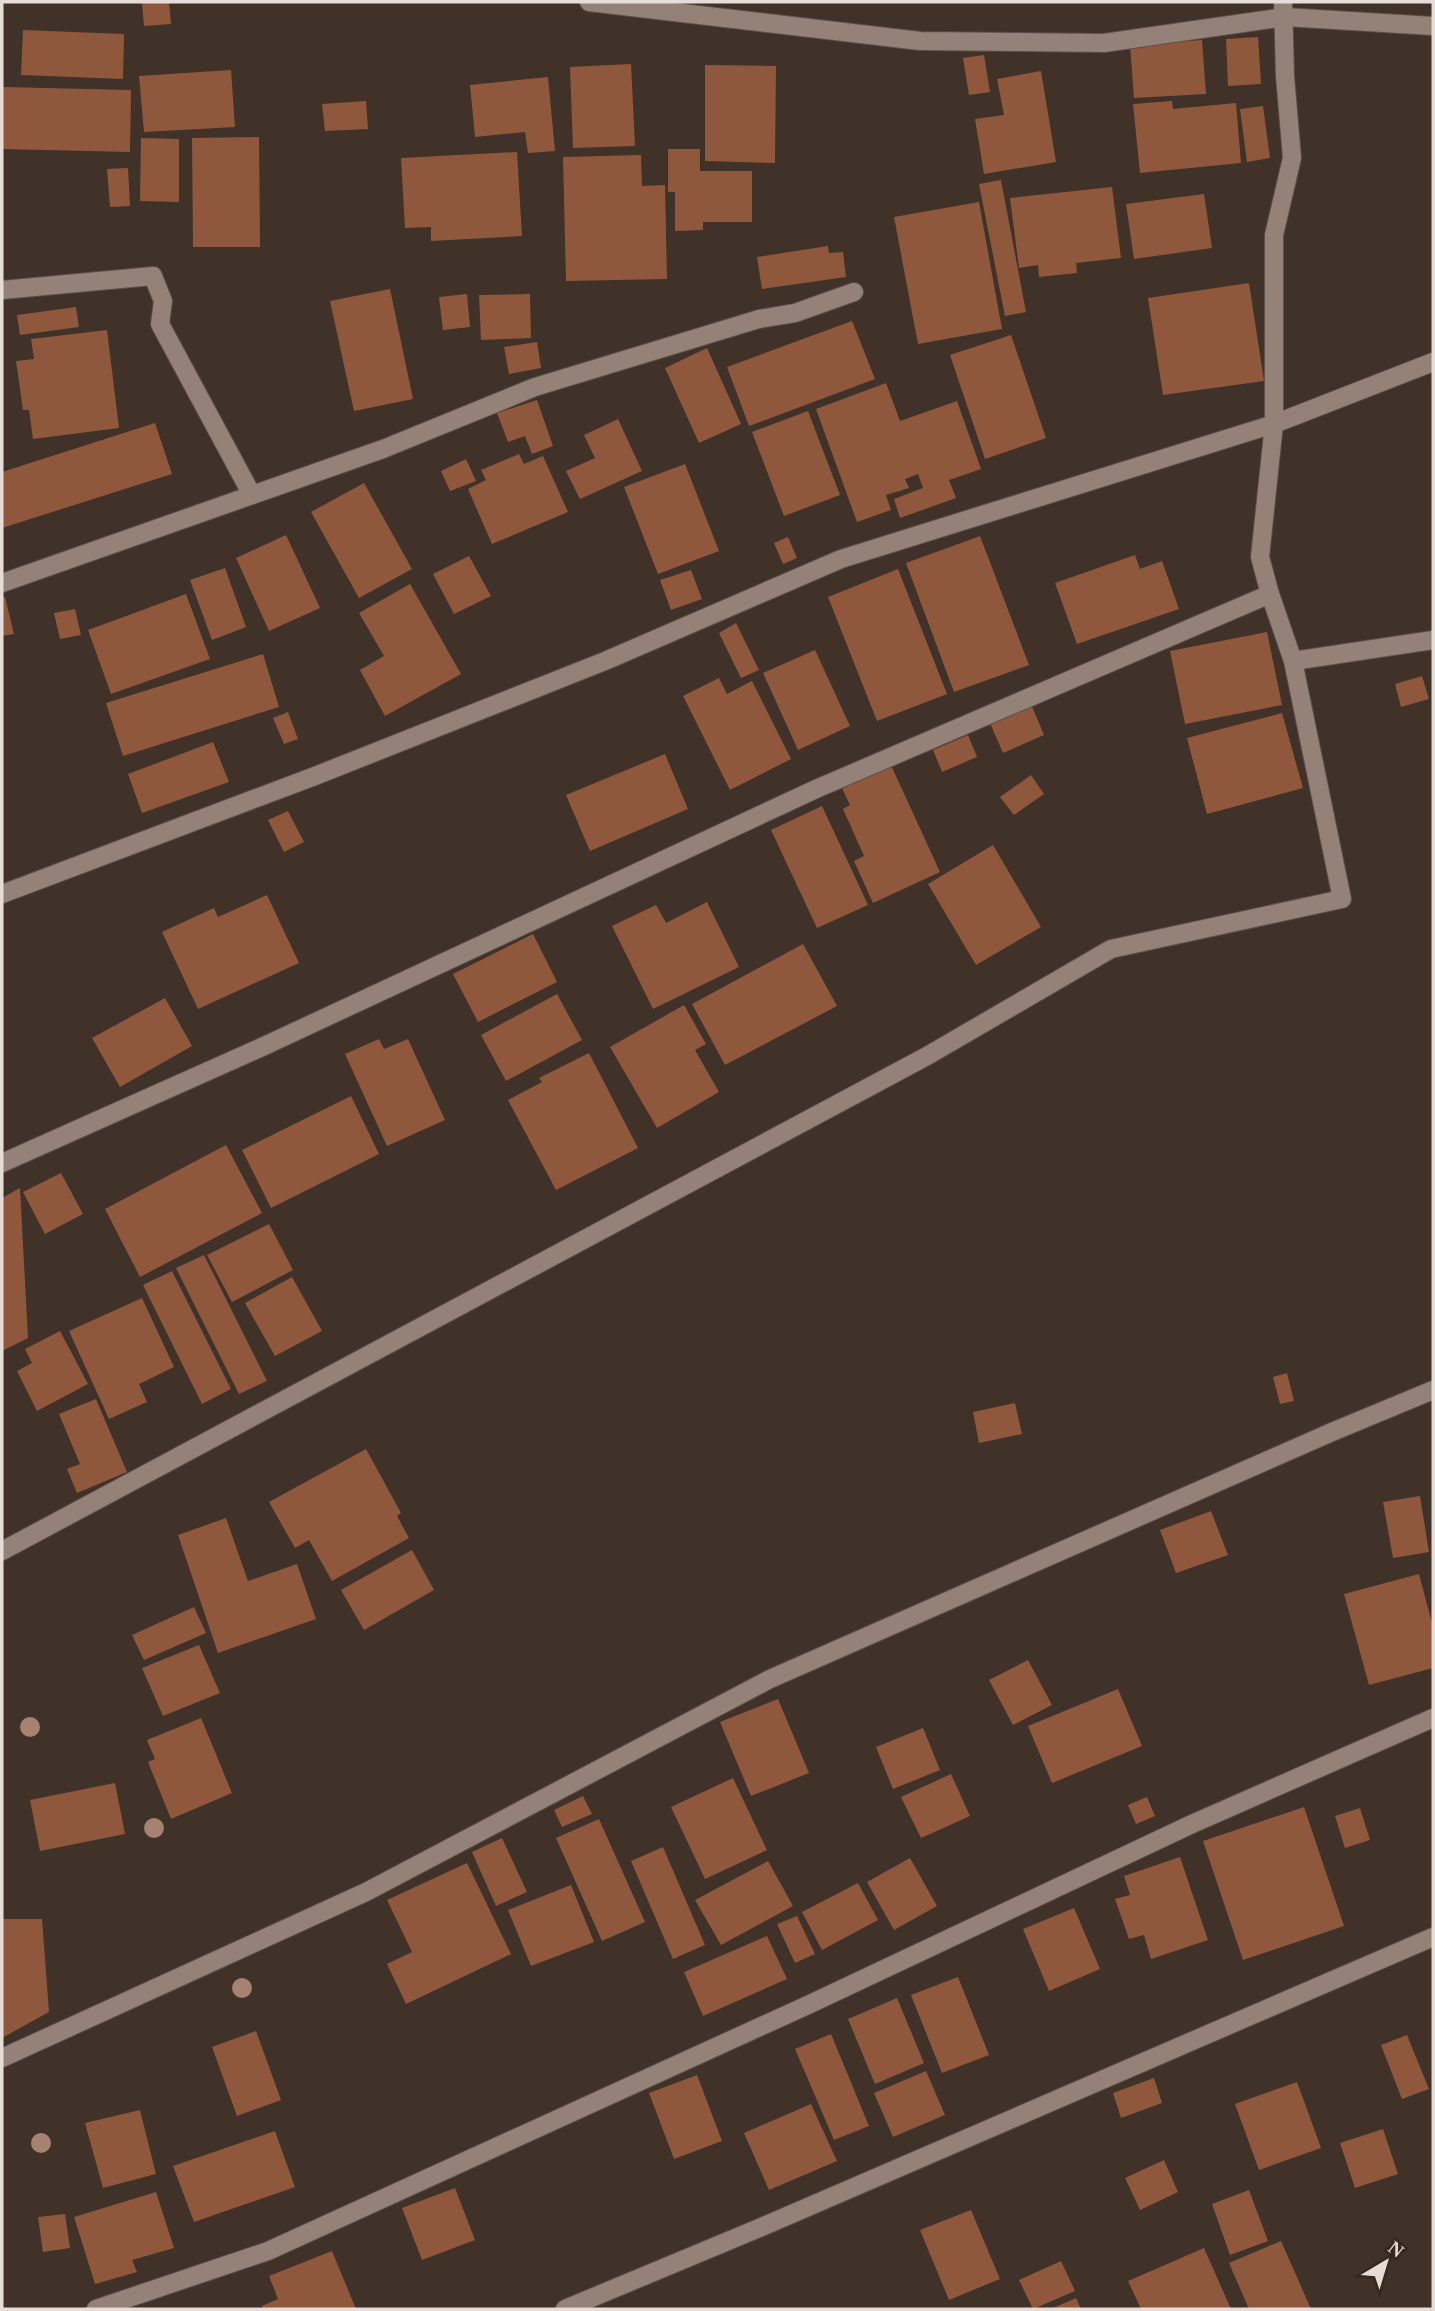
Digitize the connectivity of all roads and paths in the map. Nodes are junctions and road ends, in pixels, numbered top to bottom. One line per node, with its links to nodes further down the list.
1 (589, 2): 2 (street)
2 (1284, 9): 3 (street); 7 (street)
3 (1433, 26)
4 (2, 290): 8 (street)
5 (854, 292): 8 (street)
6 (1433, 362): 7 (street)
7 (1274, 424): 10 (street); 13 (street)
8 (252, 495): 9 (street)
9 (2, 583)
10 (1270, 594): 12 (street); 14 (street)
11 (1433, 640): 12 (street)
12 (1293, 661): 16 (street)
13 (2, 894)
14 (2, 1163)
15 (1433, 1390): 19 (street)
16 (2, 1550)
17 (1433, 1718): 20 (street)
18 (1433, 1937): 21 (street)
19 (2, 2058)
20 (96, 2309)
21 (565, 2309)

